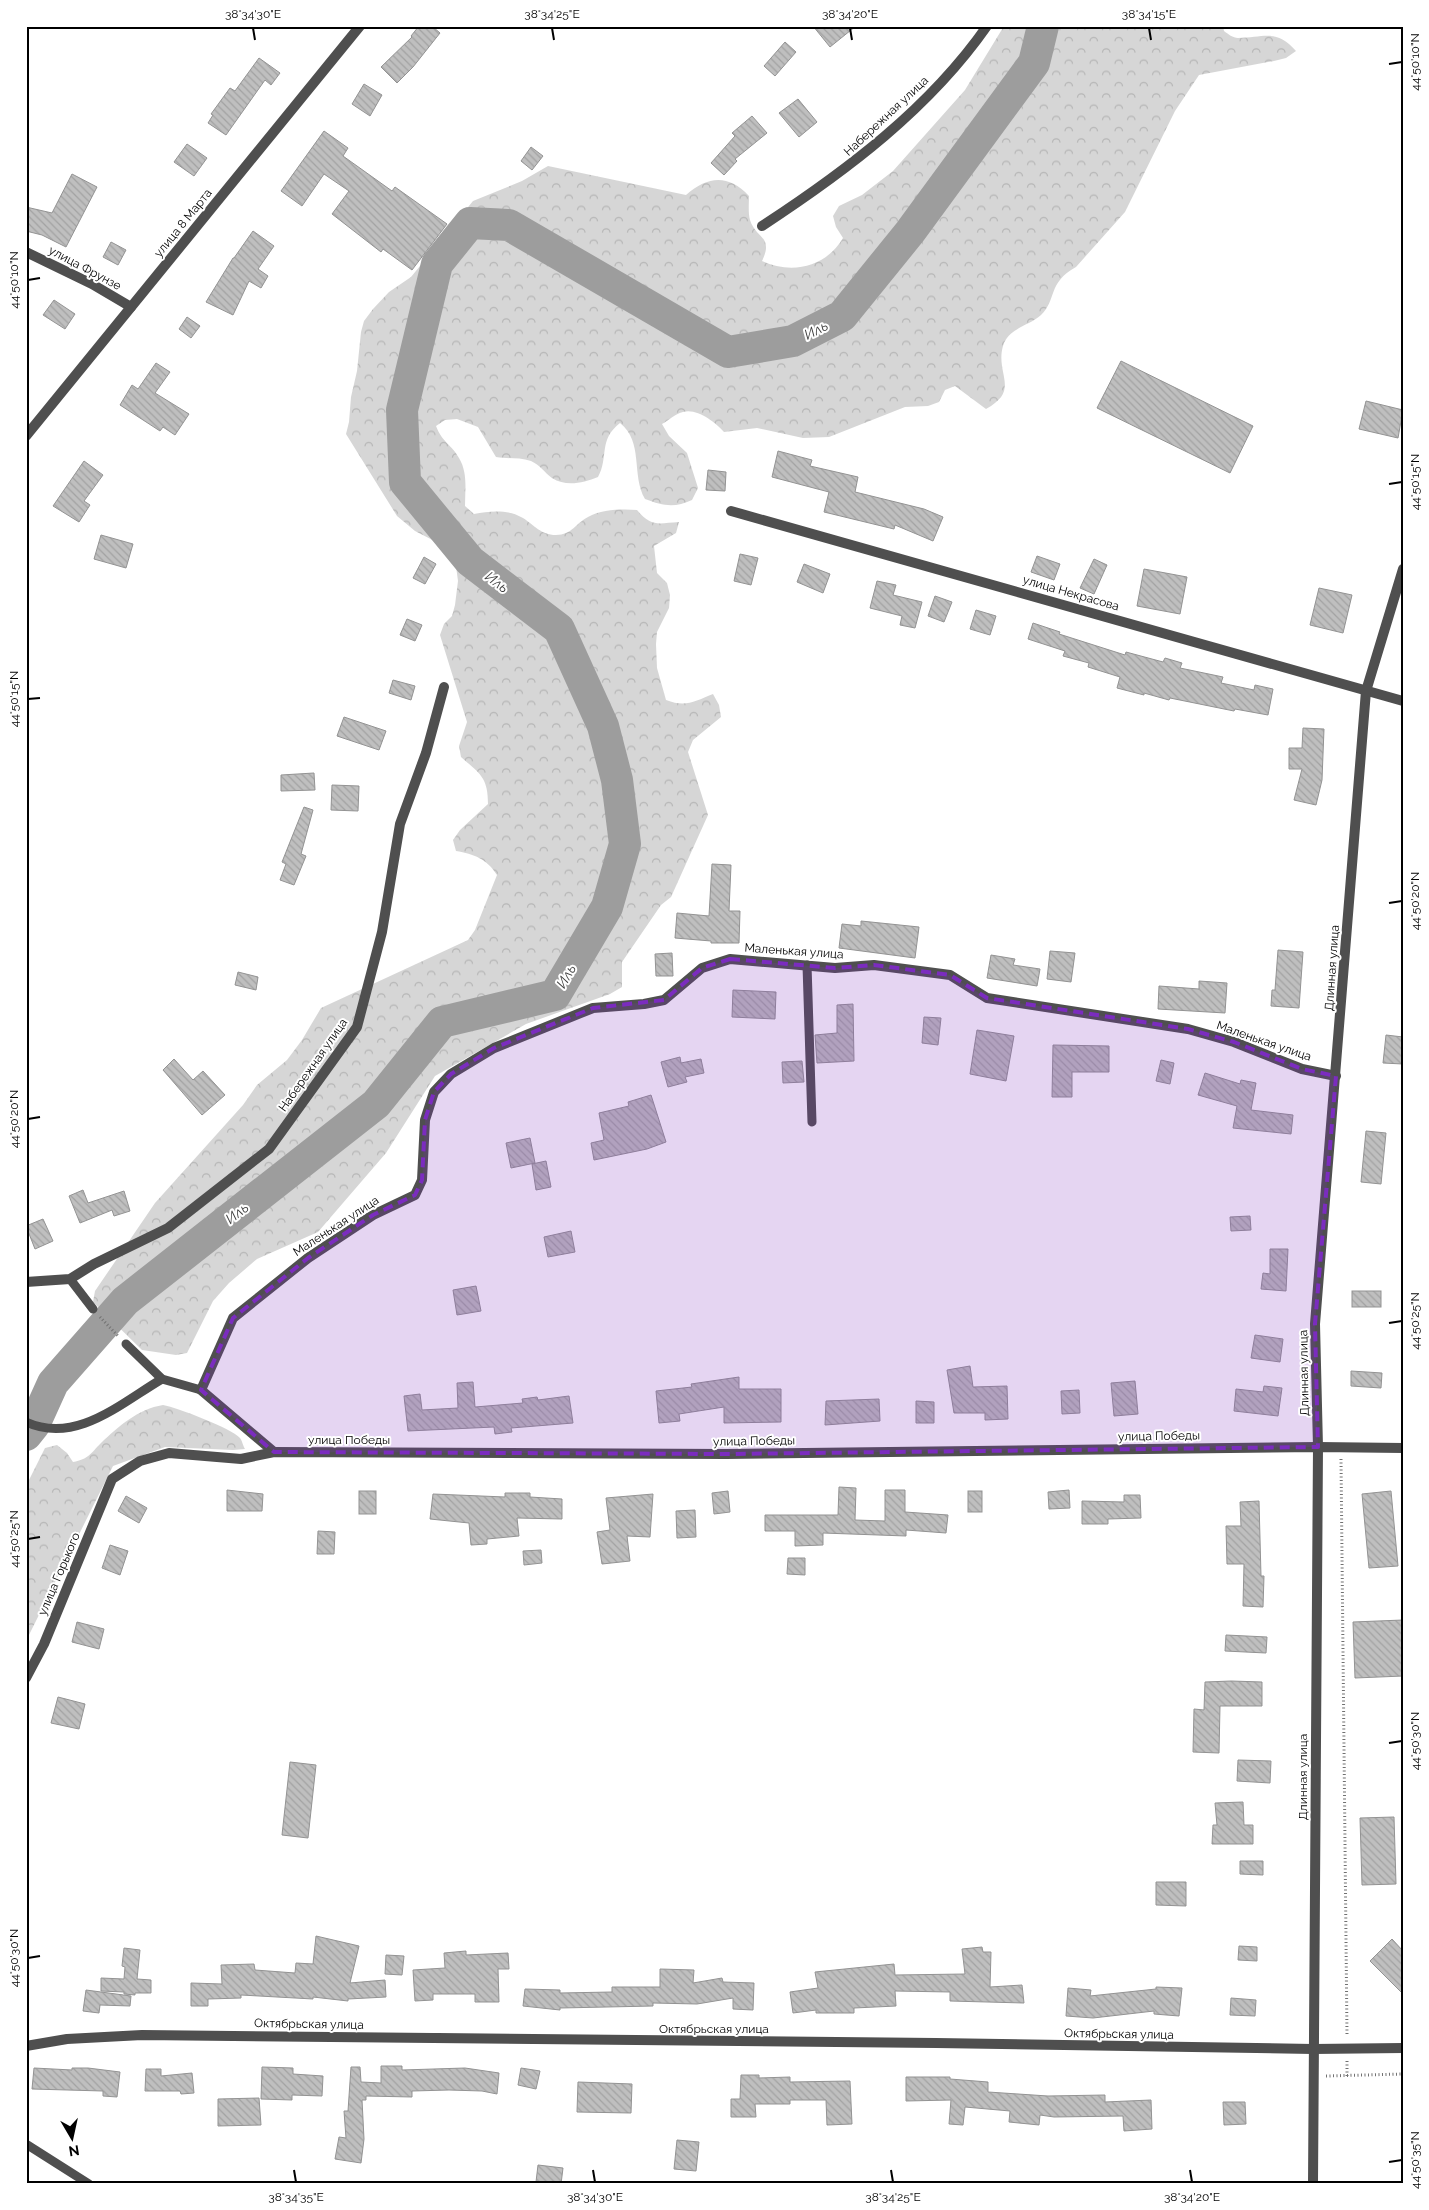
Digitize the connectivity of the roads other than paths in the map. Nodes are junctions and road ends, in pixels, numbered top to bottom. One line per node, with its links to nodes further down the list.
1 (360, 26): 5 (street, улица 8 Марта)
2 (987, 26): 3 (street, Набережная улица)
3 (762, 226)
4 (26, 252): 5 (street, улица Фрунзе)
5 (131, 308): 6 (street, улица 8 Марта)
6 (26, 436)
7 (731, 511): 10 (street, улица Некрасова)
8 (1403, 569): 10 (street, Длинная улица)
9 (444, 687): 15 (street, Набережная улица)
10 (1366, 691): 11 (street, улица Некрасова); 13 (street, Длинная улица)
11 (1403, 701)
12 (808, 965): 13 (street, Маленькая улица); 14 (lane); 20 (street, Маленькая улица)
13 (1336, 1076): 22 (street, Длинная улица)
14 (812, 1122)
15 (70, 1279): 16 (street, Набережная улица); 17 (lane)
16 (26, 1282)
17 (92, 1309)
18 (126, 1344): 19 (lane)
19 (162, 1379): 20 (lane); 21 (lane)
20 (201, 1390): 24 (street)
21 (26, 1422)
22 (1318, 1446): 23 (street, улица Победы); 24 (street, улица Победы); 29 (street, Длинная улица)
23 (1403, 1448)
24 (274, 1452): 25 (street, улица Победы)
25 (112, 1479): 26 (street, улица Горького)
26 (26, 1678)
27 (26, 2046): 29 (street, Октябрьская улица)
28 (1403, 2048): 29 (street, Октябрьская улица)
29 (1314, 2050): 32 (street, Длинная улица)
30 (26, 2144): 31 (lane)
31 (89, 2184)
32 (1313, 2184)

